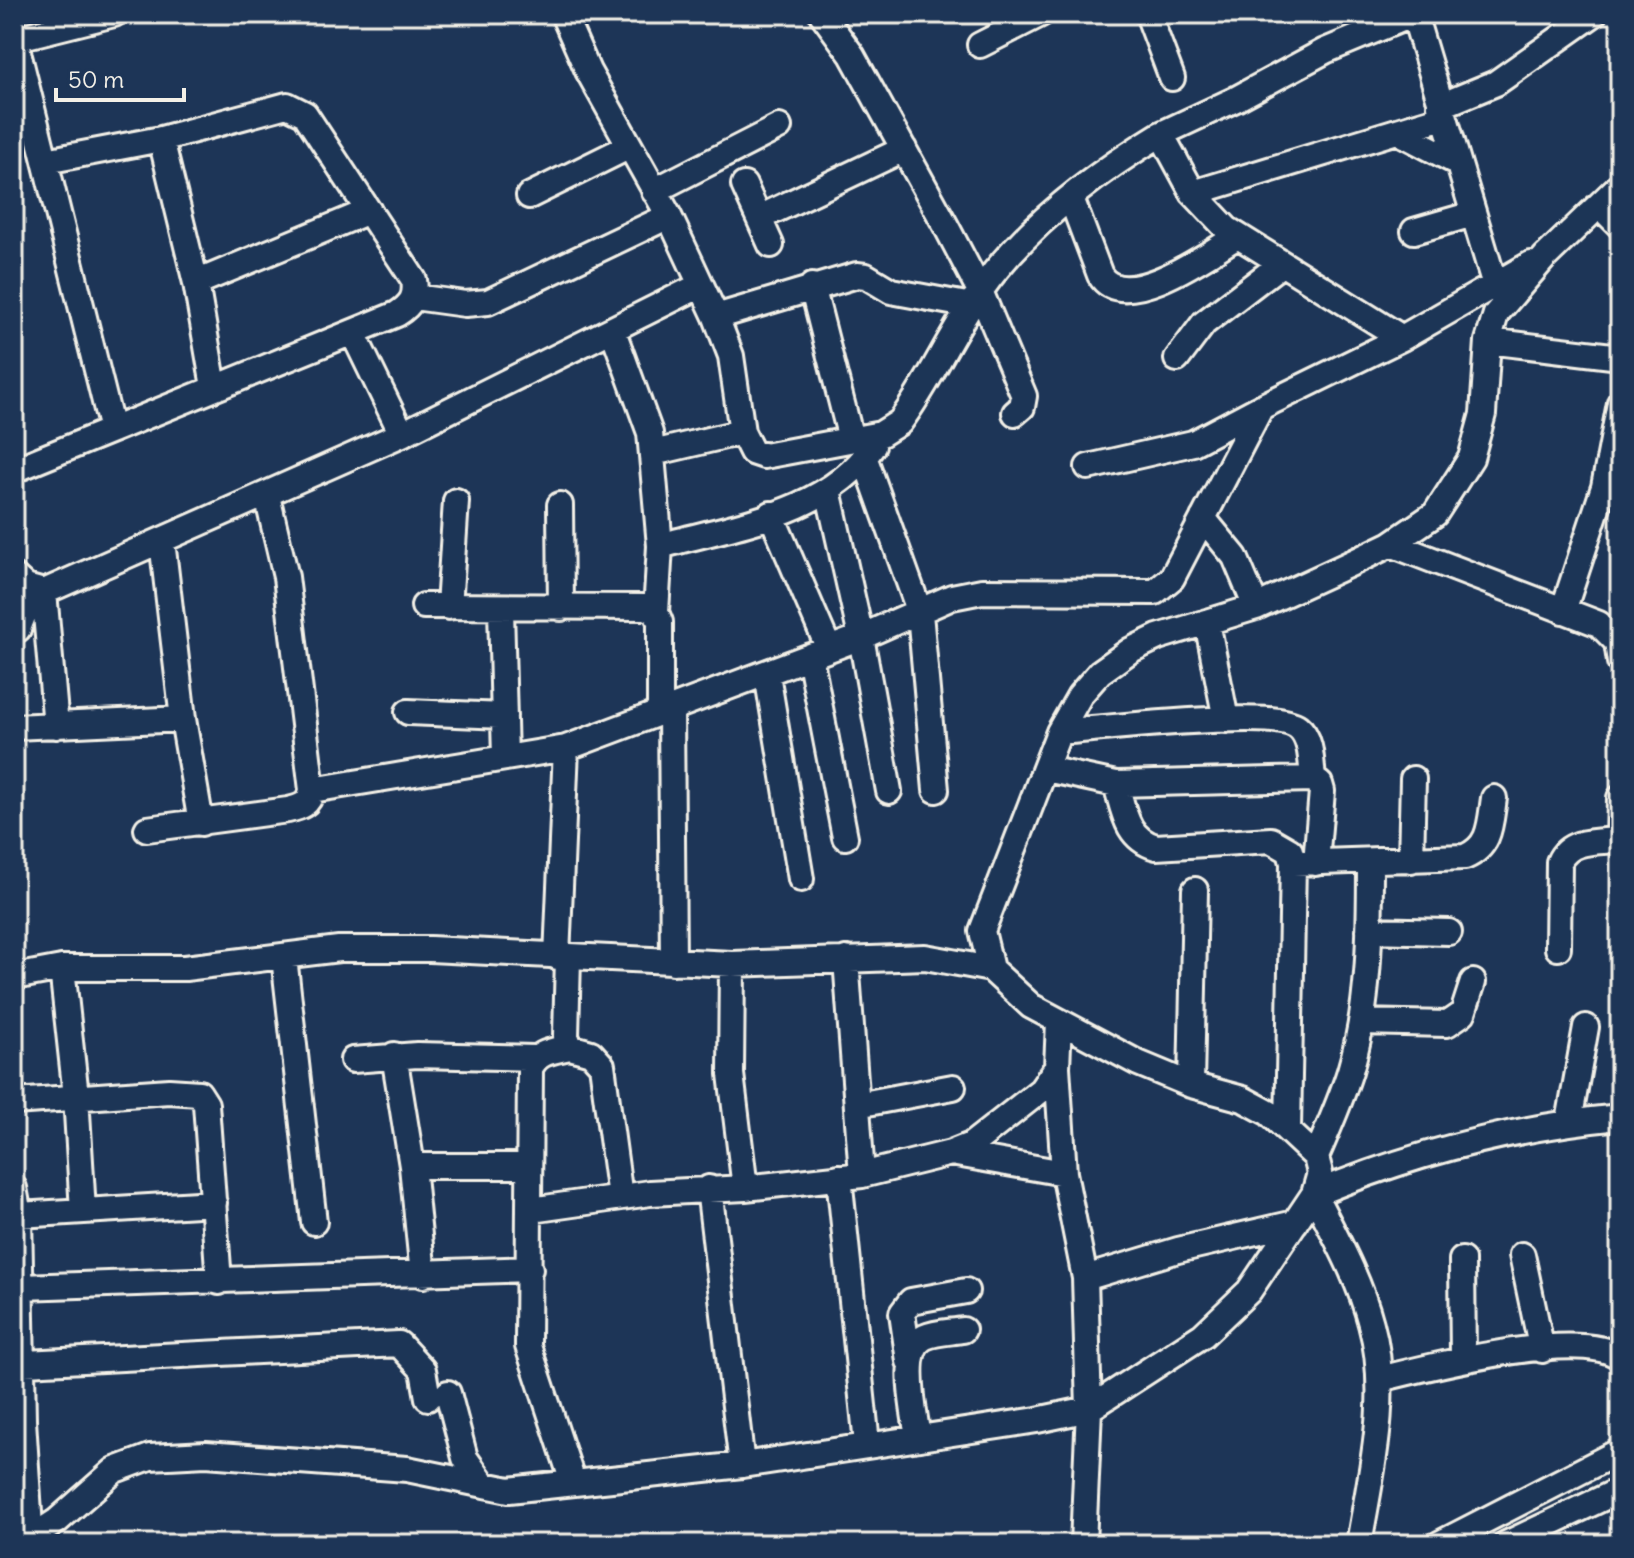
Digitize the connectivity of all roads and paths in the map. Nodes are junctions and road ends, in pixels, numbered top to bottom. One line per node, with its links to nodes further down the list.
1 (114, 14): 7 (street)
2 (563, 14): 15 (street)
3 (822, 14): 16 (street)
4 (1041, 14): 8 (street)
5 (1148, 14): 9 (street)
6 (1594, 14): 10 (street)
7 (14, 38): 17 (street)
8 (980, 45)
9 (1172, 78)
10 (1442, 111): 12 (street); 13 (street); 18 (street)
11 (779, 127): 21 (street)
12 (1397, 131): 18 (street); 22 (street)
13 (1161, 134): 22 (street); 24 (street)
14 (161, 139): 17 (street); 26 (street); 37 (street)
15 (628, 147): 21 (street); 23 (street)
16 (904, 149): 29 (street); 41 (street)
17 (46, 161): 53 (street)
18 (1456, 162): 27 (street)
19 (744, 185): 29 (street)
20 (1620, 185): 25 (street)
21 (654, 191): 28 (street)
22 (1193, 193): 32 (street)
23 (529, 196)
24 (1071, 198): 32 (street); 41 (street)
25 (1600, 206): 30 (street); 34 (street)
26 (369, 211): 37 (street); 40 (street)
27 (1473, 214): 31 (street); 36 (street)
28 (669, 216): 38 (street); 40 (street)
29 (759, 218): 33 (street)
30 (1620, 226)
31 (1414, 231)
32 (1237, 236): 35 (street)
33 (771, 245)
34 (1545, 257): 36 (street); 46 (street)
35 (1281, 264): 45 (street); 48 (street)
36 (1494, 282): 45 (street)
37 (196, 283): 49 (street)
38 (701, 285): 42 (street); 43 (street)
39 (812, 286): 41 (street); 42 (street); 57 (street)
40 (414, 297): 44 (street)
41 (976, 298): 52 (street); 56 (street)
42 (716, 317): 54 (street)
43 (613, 331): 55 (street); 58 (street)
44 (353, 333): 49 (street); 55 (street)
45 (1402, 338): 51 (street)
46 (1488, 341): 47 (street); 69 (street)
47 (1620, 357)
48 (1177, 359)
49 (214, 387): 53 (street)
50 (1620, 403): 77 (street)
51 (1261, 407): 60 (street); 67 (street)
52 (1015, 413)
53 (112, 430): 61 (street)
54 (742, 432): 57 (street); 58 (street)
55 (402, 434): 63 (street)
56 (881, 434): 57 (street); 59 (street)
57 (851, 439)
58 (653, 453): 70 (street)
59 (865, 459): 62 (street); 79 (street)
60 (1088, 467)
61 (14, 470)
62 (828, 490): 66 (street); 83 (street)
63 (267, 496): 68 (street); 101 (street)
64 (456, 501): 73 (street)
65 (560, 505): 75 (street)
66 (771, 514): 70 (street); 84 (street)
67 (1203, 518): 74 (street); 79 (street)
68 (162, 541): 71 (street); 90 (street)
69 (1391, 544): 74 (street); 77 (street)
70 (660, 546): 78 (street)
71 (30, 586): 81 (street); 82 (street)
72 (424, 606): 73 (street)
73 (449, 607): 76 (street)
74 (1256, 607): 80 (street)
75 (561, 608): 76 (street); 78 (street)
76 (501, 609): 89 (street)
77 (1563, 611): 85 (street)
78 (656, 612): 87 (street)
79 (920, 613): 83 (street); 102 (street)
80 (1207, 622): 91 (street); 94 (street)
81 (48, 627): 82 (street); 92 (street)
82 (16, 629)
83 (861, 637): 84 (street); 103 (street)
84 (819, 653): 86 (street); 108 (street)
85 (1620, 662)
86 (767, 674): 87 (street); 113 (street)
87 (665, 711): 95 (street); 121 (street)
88 (408, 712): 89 (street)
89 (504, 716): 96 (street)
90 (183, 719): 92 (street); 106 (street)
91 (1226, 720): 94 (street); 98 (street)
92 (56, 726): 93 (street)
93 (14, 727)
94 (1059, 732): 97 (street)
95 (566, 748): 96 (street); 119 (street)
96 (505, 758): 101 (street)
97 (1046, 769): 100 (street); 124 (street)
98 (1313, 779): 100 (street); 112 (street)
99 (1413, 779): 110 (street)
100 (1116, 784): 112 (street)
101 (312, 790): 106 (street)
102 (936, 790)
103 (889, 791)
104 (1494, 798): 110 (street)
105 (1620, 798): 109 (street)
106 (201, 823): 107 (street)
107 (147, 829)
108 (845, 837)
109 (1619, 840): 117 (street)
110 (1411, 860): 111 (street)
111 (1370, 861): 112 (street); 115 (street)
112 (1305, 863): 142 (street)
113 (801, 879)
114 (1195, 890): 135 (street)
115 (1369, 930): 116 (street); 128 (street)
116 (1449, 932)
117 (1558, 948)
118 (284, 957): 119 (street); 123 (street); 158 (street)
119 (562, 957): 121 (street); 130 (street)
120 (846, 959): 122 (street); 124 (street); 139 (street)
121 (673, 962): 122 (street)
122 (732, 964): 151 (street)
123 (62, 968): 125 (street); 137 (street)
124 (991, 969): 127 (street)
125 (14, 977)
126 (1473, 982): 128 (street)
127 (1059, 1022): 134 (street); 135 (street)
128 (1361, 1022): 144 (street)
129 (1586, 1027): 141 (street)
130 (570, 1047): 132 (street); 153 (street)
131 (394, 1055): 132 (street); 133 (street); 145 (street)
132 (534, 1058): 146 (street)
133 (353, 1060)
134 (1057, 1067): 143 (street); 147 (street)
135 (1191, 1085): 142 (street)
136 (953, 1087): 139 (street)
137 (76, 1096): 138 (street); 154 (street); 156 (street)
138 (14, 1102)
139 (857, 1105): 148 (street)
140 (1620, 1117): 141 (street)
141 (1569, 1122): 152 (street)
142 (1288, 1129): 144 (street)
143 (951, 1153): 147 (street); 148 (street)
144 (1316, 1157): 152 (street)
145 (412, 1166): 146 (street); 163 (street)
146 (527, 1166): 155 (street)
147 (1064, 1173): 164 (street)
148 (850, 1176): 151 (street); 177 (street)
149 (14, 1188): 157 (street)
150 (709, 1188): 151 (street); 153 (street); 180 (street)
151 (745, 1188)
152 (1314, 1194): 159 (street); 174 (street)
153 (620, 1197): 155 (street)
154 (214, 1203): 156 (street); 165 (street)
155 (531, 1210): 162 (street)
156 (83, 1211): 157 (street)
157 (19, 1215): 166 (street)
158 (314, 1222)
159 (1295, 1223): 164 (street); 175 (street)
160 (1522, 1255): 169 (street)
161 (1462, 1260): 171 (street)
162 (530, 1269): 163 (street); 181 (street)
163 (423, 1275): 165 (street)
164 (1085, 1278): 175 (street)
165 (219, 1282): 166 (street)
166 (22, 1287): 173 (street)
167 (966, 1291): 172 (street)
168 (963, 1330): 172 (street)
169 (1542, 1350): 170 (street); 171 (street)
170 (1620, 1357)
171 (1463, 1358): 174 (street)
172 (909, 1361): 176 (street)
173 (25, 1363): 178 (street); 182 (street)
174 (1380, 1379): 186 (street)
175 (1089, 1409): 176 (street); 185 (street)
176 (918, 1438): 177 (street)
177 (867, 1444): 180 (street)
178 (22, 1445): 184 (street)
179 (1620, 1451): 187 (street)
180 (742, 1465): 181 (street)
181 (573, 1482): 182 (street)
182 (484, 1485): 184 (street)
183 (1620, 1490): 188 (street)
184 (31, 1541)
185 (1088, 1542)
186 (1359, 1544)
187 (1439, 1544)
188 (1506, 1544)

